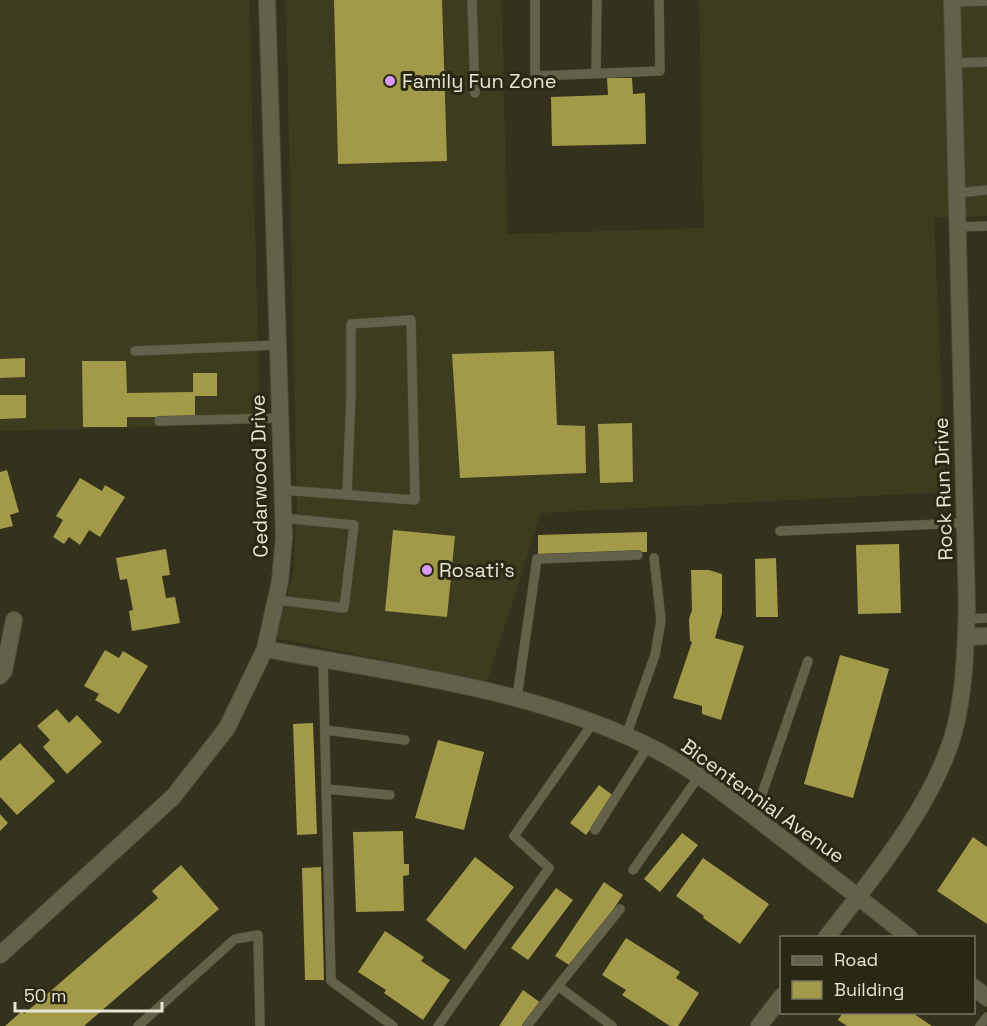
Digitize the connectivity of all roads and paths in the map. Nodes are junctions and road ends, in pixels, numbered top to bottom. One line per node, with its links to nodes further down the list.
1 (267, 0): 16 (street, Cedarwood Drive)
2 (471, 0): 11 (lane)
3 (535, 0): 10 (lane)
4 (597, 0): 10 (lane)
5 (659, 0): 10 (lane)
6 (952, 1): 7 (lane); 9 (street, Rock Run Drive)
7 (987, 1)
8 (987, 62): 9 (lane)
9 (953, 63): 13 (street, Rock Run Drive)
10 (596, 74)
11 (475, 93)
12 (987, 190): 13 (lane)
13 (957, 193): 15 (street, Rock Run Drive)
14 (987, 226): 15 (lane)
15 (957, 227): 23 (street, Rock Run Drive)
16 (278, 345): 17 (lane); 18 (street, Cedarwood Drive)
17 (135, 351)
18 (280, 418): 19 (lane); 20 (street, Cedarwood Drive)
19 (159, 421)
20 (283, 490): 21 (lane); 22 (street, Cedarwood Drive)
21 (347, 495): 21 (lane)
22 (283, 518): 27 (street, Cedarwood Drive); 27 (lane)
23 (965, 523): 24 (lane); 29 (street, Rock Run Drive)
24 (780, 531)
25 (638, 555): 37 (lane)
26 (654, 558): 40 (lane)
27 (276, 600): 33 (street, Cedarwood Drive)
28 (987, 618): 29 (lane)
29 (967, 619): 32 (street, Rock Run Drive)
30 (14, 620): 36 (street)
31 (987, 636): 32 (street)
32 (966, 637): 49 (street, Rock Run Drive)
33 (264, 649): 34 (street, Bicentennial Avenue); 53 (street, Cedarwood Drive)
34 (323, 660): 37 (street, Bicentennial Avenue); 39 (lane)
35 (808, 661): 46 (lane)
36 (0, 676)
37 (517, 697): 38 (street, Bicentennial Avenue)
38 (592, 723): 40 (street, Bicentennial Avenue); 62 (lane)
39 (325, 730): 41 (lane); 44 (lane)
40 (626, 736): 42 (street, Bicentennial Avenue)
41 (405, 740)
42 (648, 746): 43 (street, Bicentennial Avenue); 47 (lane)
43 (699, 776): 46 (street, Bicentennial Avenue); 48 (lane)
44 (326, 789): 45 (lane); 61 (lane)
45 (390, 795)
46 (754, 817): 49 (street, Bicentennial Avenue)
47 (595, 830)
48 (633, 870)
49 (858, 897): 51 (street, Rock Run Drive); 52 (street, Bicentennial Avenue)
50 (620, 909): 54 (lane)
51 (828, 936)
52 (907, 936)
53 (0, 955)
54 (558, 986): 63 (lane); 64 (lane)
55 (975, 988): 56 (street)
56 (987, 997)
57 (780, 999): 65 (street)
58 (987, 1017): 66 (lane)
59 (138, 1026): 60 (lane)
60 (260, 1026)
61 (393, 1026)
62 (438, 1026)
63 (527, 1026)
64 (612, 1026)
65 (759, 1026)
66 (980, 1026)

